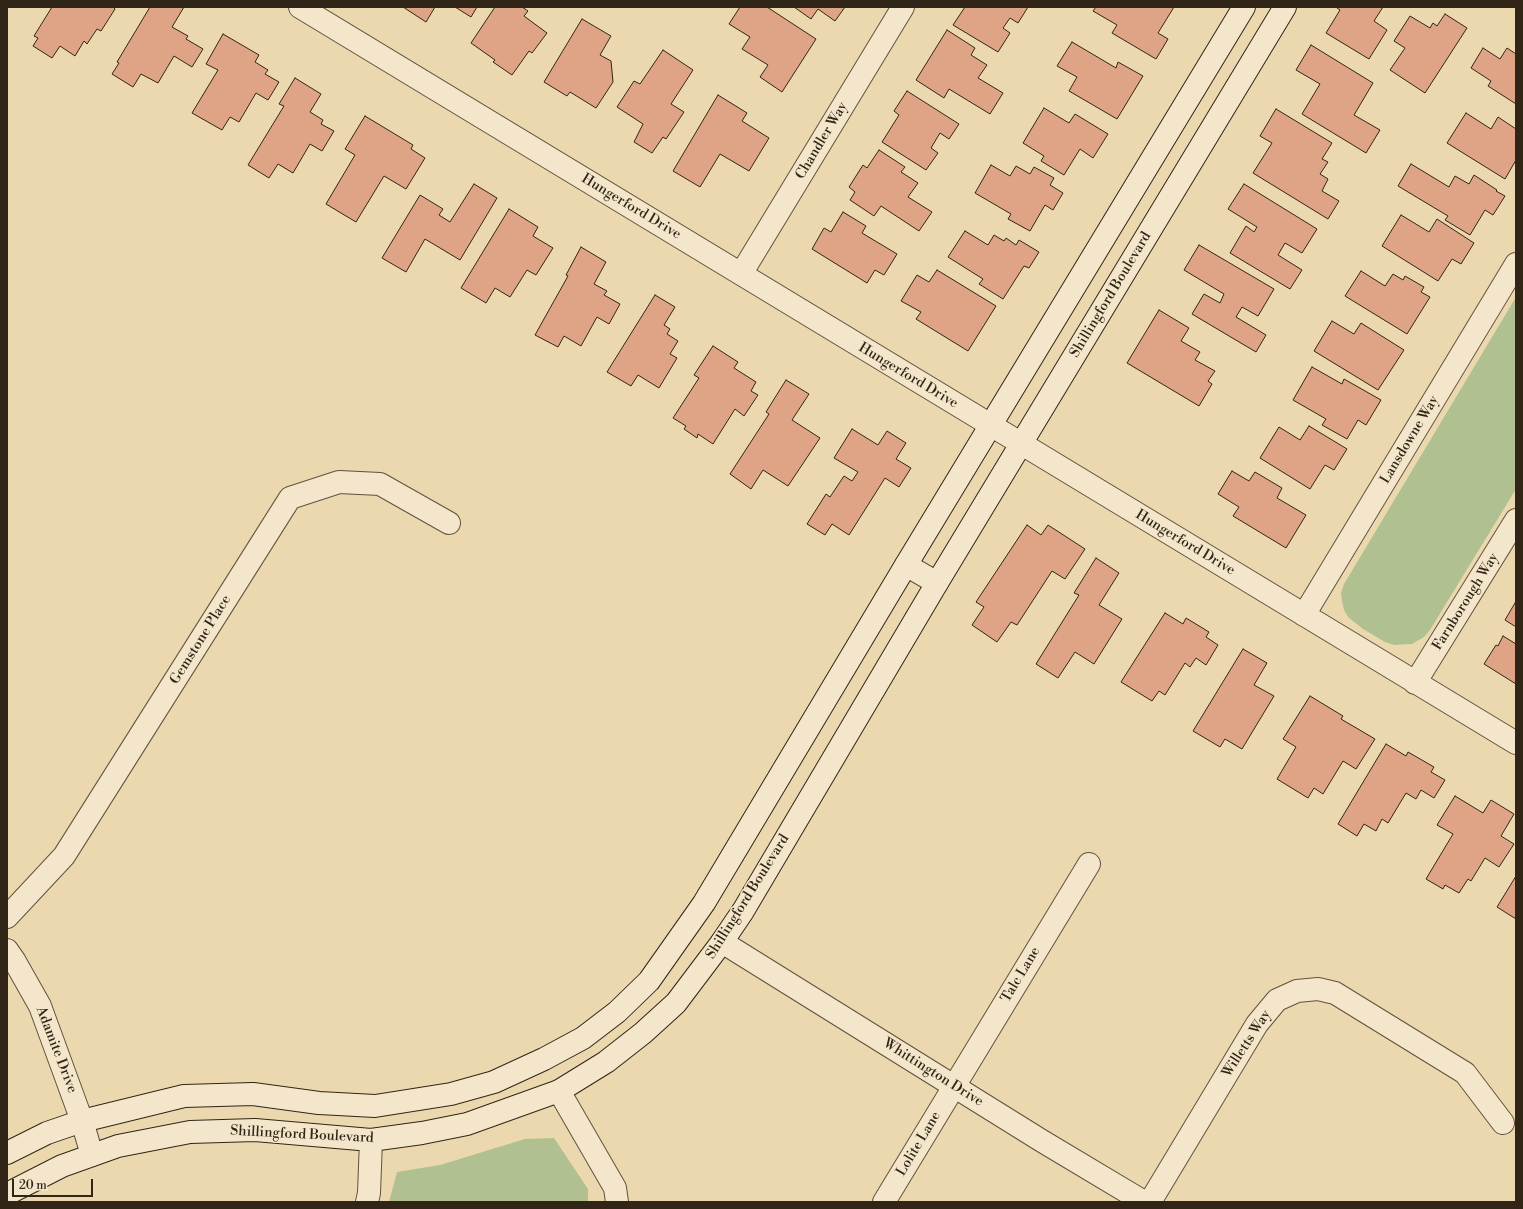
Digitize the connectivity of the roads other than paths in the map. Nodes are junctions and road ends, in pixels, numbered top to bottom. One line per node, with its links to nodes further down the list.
1 (300, 7): 6 (street, Hungerford Drive)
2 (903, 7): 6 (street, Chandler Way)
3 (1244, 7): 7 (street)
4 (1286, 7): 8 (street, Shillingford Boulevard)
5 (1516, 264): 13 (street, Lansdowne Way)
6 (742, 274): 7 (street, Hungerford Drive)
7 (991, 426): 8 (street, Hungerford Drive); 11 (street)
8 (1021, 444): 12 (street, Shillingford Boulevard); 13 (street, Hungerford Drive)
9 (1516, 520): 14 (street, Farnborough Way)
10 (449, 523): 17 (street, Gemstone Place)
11 (906, 565): 12 (street); 22 (street)
12 (937, 583): 18 (street, Shillingford Boulevard)
13 (1304, 616): 14 (street, Hungerford Drive)
14 (1415, 683): 15 (street, Hungerford Drive)
15 (1516, 744)
16 (1089, 864): 20 (street, Talc Lane)
17 (7, 918)
18 (722, 942): 20 (street, Whittington Drive); 21 (street, Shillingford Boulevard)
19 (7, 950): 22 (street, Adamite Drive)
20 (954, 1086): 30 (street, Lolite Lane); 31 (street, Whittington Drive)
21 (559, 1091): 24 (street, Shillingford Boulevard); 29 (street)
22 (82, 1121): 25 (street); 26 (street, Adamite Drive)
23 (1503, 1123): 32 (street, Willetts Way)
24 (371, 1140): 26 (street, Shillingford Boulevard); 28 (street)
25 (7, 1153)
26 (92, 1155): 27 (street, Shillingford Boulevard)
27 (7, 1194)
28 (367, 1202)
29 (617, 1202)
30 (884, 1202)
31 (1144, 1202)
32 (1150, 1202)

